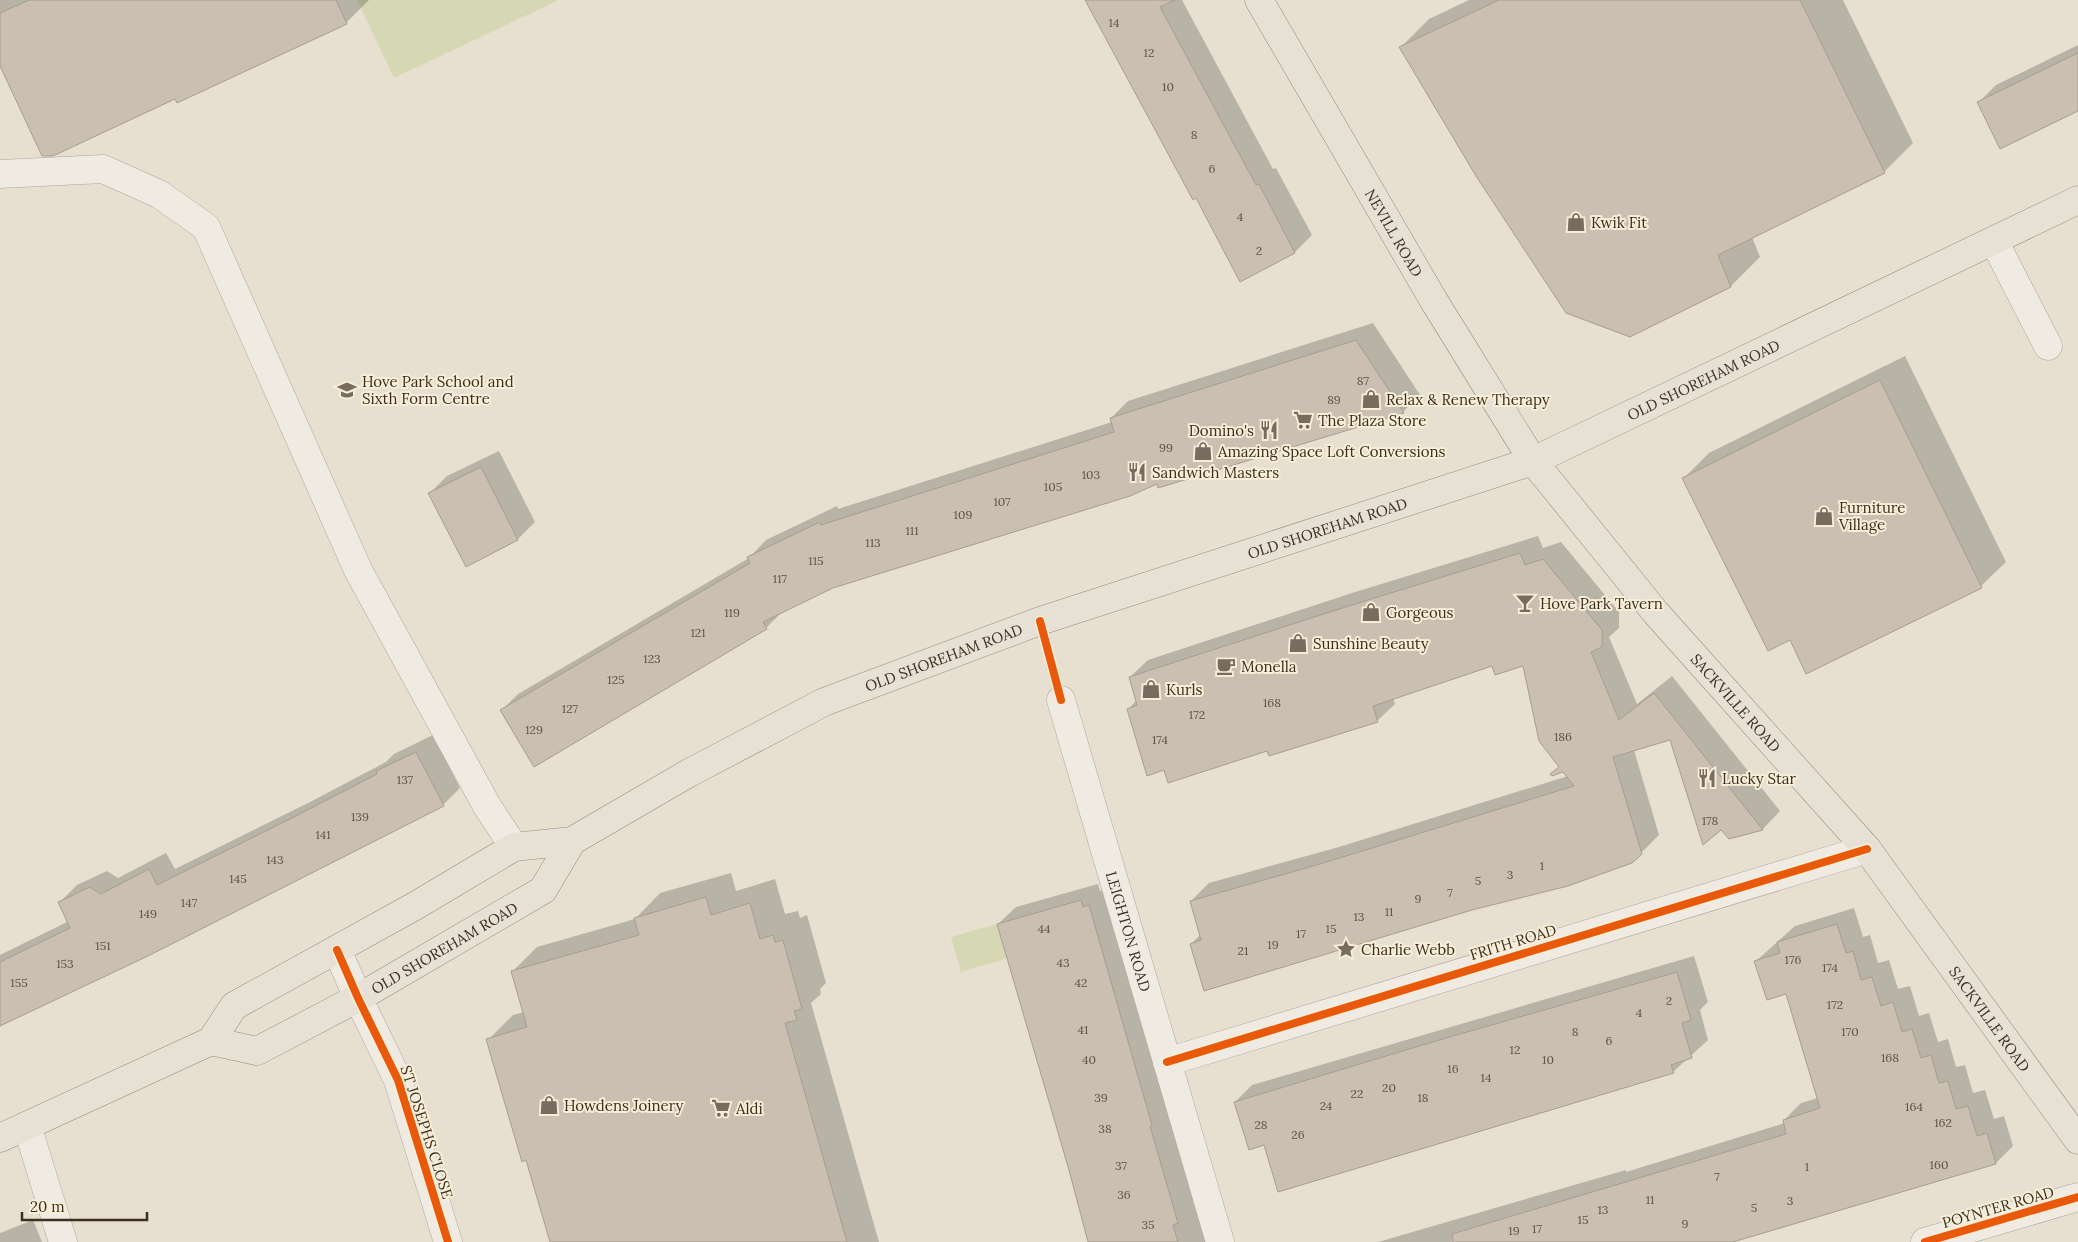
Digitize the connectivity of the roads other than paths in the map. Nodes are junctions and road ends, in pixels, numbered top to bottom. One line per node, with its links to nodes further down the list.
1 (1259, 0): 6 (main road, NEVILL ROAD)
2 (0, 174): 9 (street)
3 (2078, 200): 4 (main road, OLD SHOREHAM ROAD)
4 (1994, 240): 5 (street); 6 (main road, OLD SHOREHAM ROAD)
5 (2048, 346)
6 (1533, 461): 8 (main road, OLD SHOREHAM ROAD); 10 (main road, SACKVILLE ROAD)
7 (1061, 700): 14 (street, LEIGHTON ROAD)
8 (572, 842): 9 (main road, OLD SHOREHAM ROAD); 12 (main road, OLD SHOREHAM ROAD)
9 (514, 847): 11 (main road, OLD SHOREHAM ROAD)
10 (1867, 849): 14 (street, FRITH ROAD); 17 (main road, SACKVILLE ROAD)
11 (337, 950): 12 (street, ST JOSEPHS CLOSE); 13 (main road, OLD SHOREHAM ROAD)
12 (358, 998): 13 (main road, OLD SHOREHAM ROAD); 20 (street, ST JOSEPHS CLOSE)
13 (211, 1041): 15 (main road)
14 (1167, 1062): 21 (street, LEIGHTON ROAD)
15 (27, 1126): 16 (main road); 19 (street)
16 (0, 1138)
17 (2078, 1140)
18 (2078, 1198): 22 (street, POYNTER ROAD)
19 (63, 1242)
20 (448, 1242)
21 (1220, 1242)
22 (1926, 1242)

